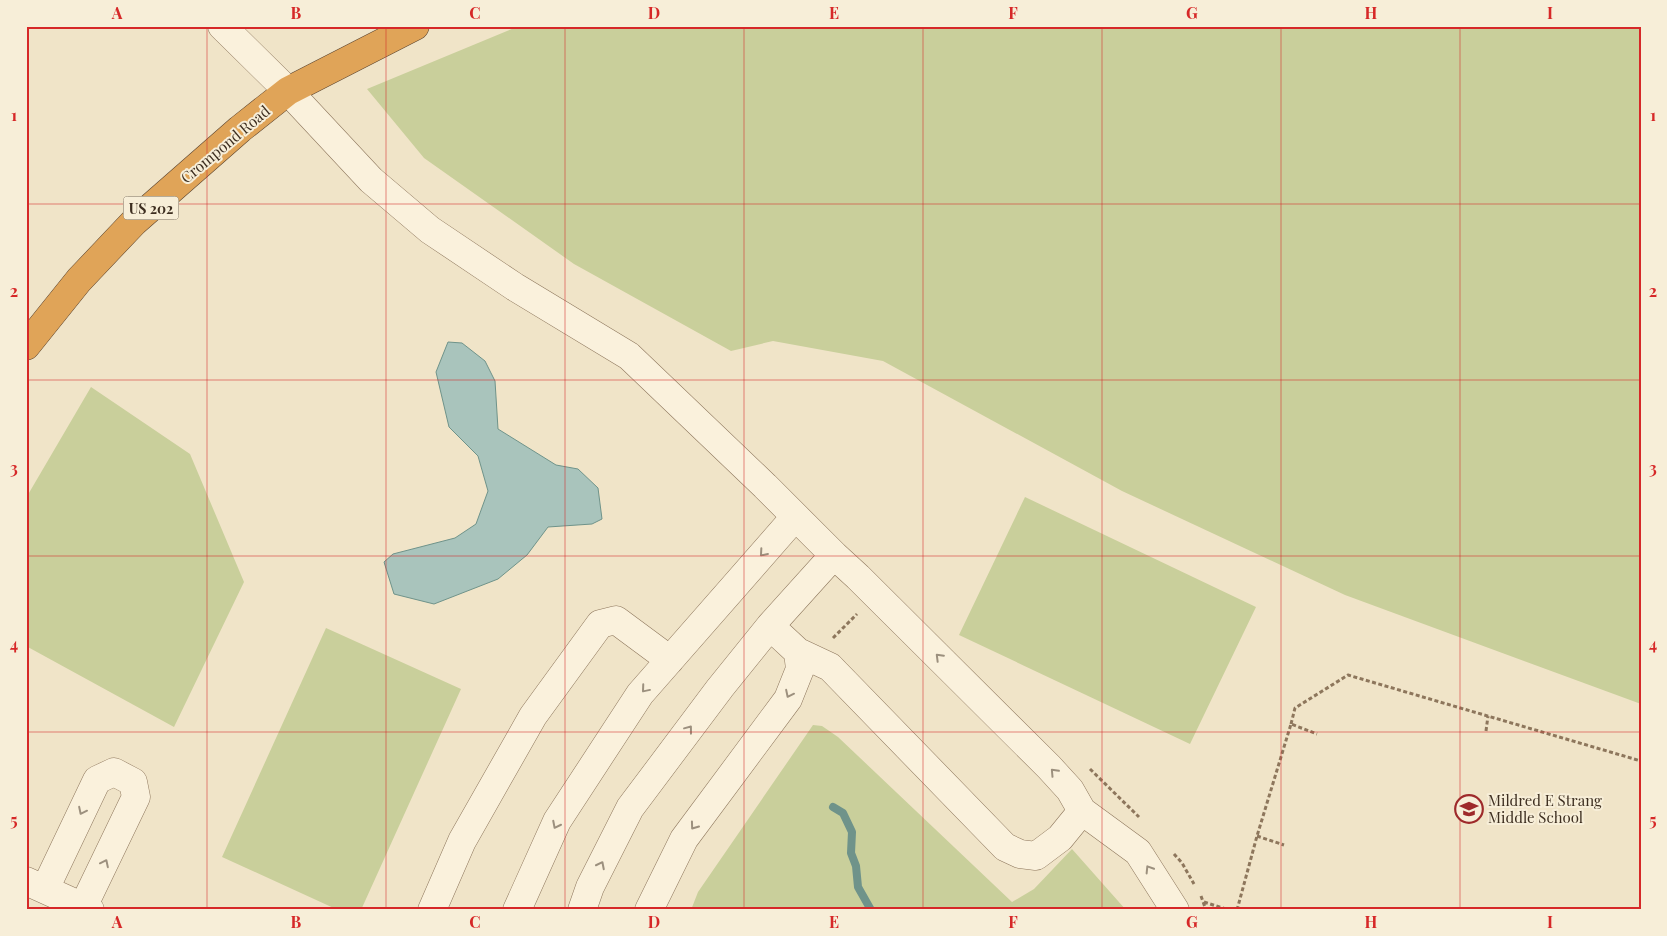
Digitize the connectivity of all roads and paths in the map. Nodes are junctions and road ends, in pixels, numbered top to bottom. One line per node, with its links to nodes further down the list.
1 (222, 26): 3 (street)
2 (415, 26): 3 (highway, Crompond Road / US 202)
3 (288, 91): 4 (highway, Crompond Road / US 202); 5 (street)
4 (26, 346)
5 (794, 516): 6 (street); 11 (street, one-way to 11)
6 (834, 555): 8 (street); 17 (street, one-way to 6)
7 (860, 610): 9 (path)
8 (770, 626): 10 (street); 25 (street, one-way to 8)
9 (829, 642)
10 (798, 652): 17 (street); 26 (street, one-way to 26)
11 (670, 660): 23 (street); 24 (street, one-way to 24)
12 (1488, 716): 13 (path); 14 (path); 16 (path)
13 (1291, 724): 15 (path); 18 (path)
14 (1486, 731)
15 (1317, 734)
16 (1641, 761)
17 (1082, 811): 27 (street, one-way to 17)
18 (1257, 836): 19 (path); 29 (path)
19 (1284, 845)
20 (35, 885): 22 (street); 22 (street, one-way to 20)
21 (1204, 902): 28 (path)
22 (87, 908)
23 (432, 910)
24 (517, 910)
25 (582, 910)
26 (649, 910)
27 (1175, 910)
28 (1228, 910)
29 (1237, 910)

